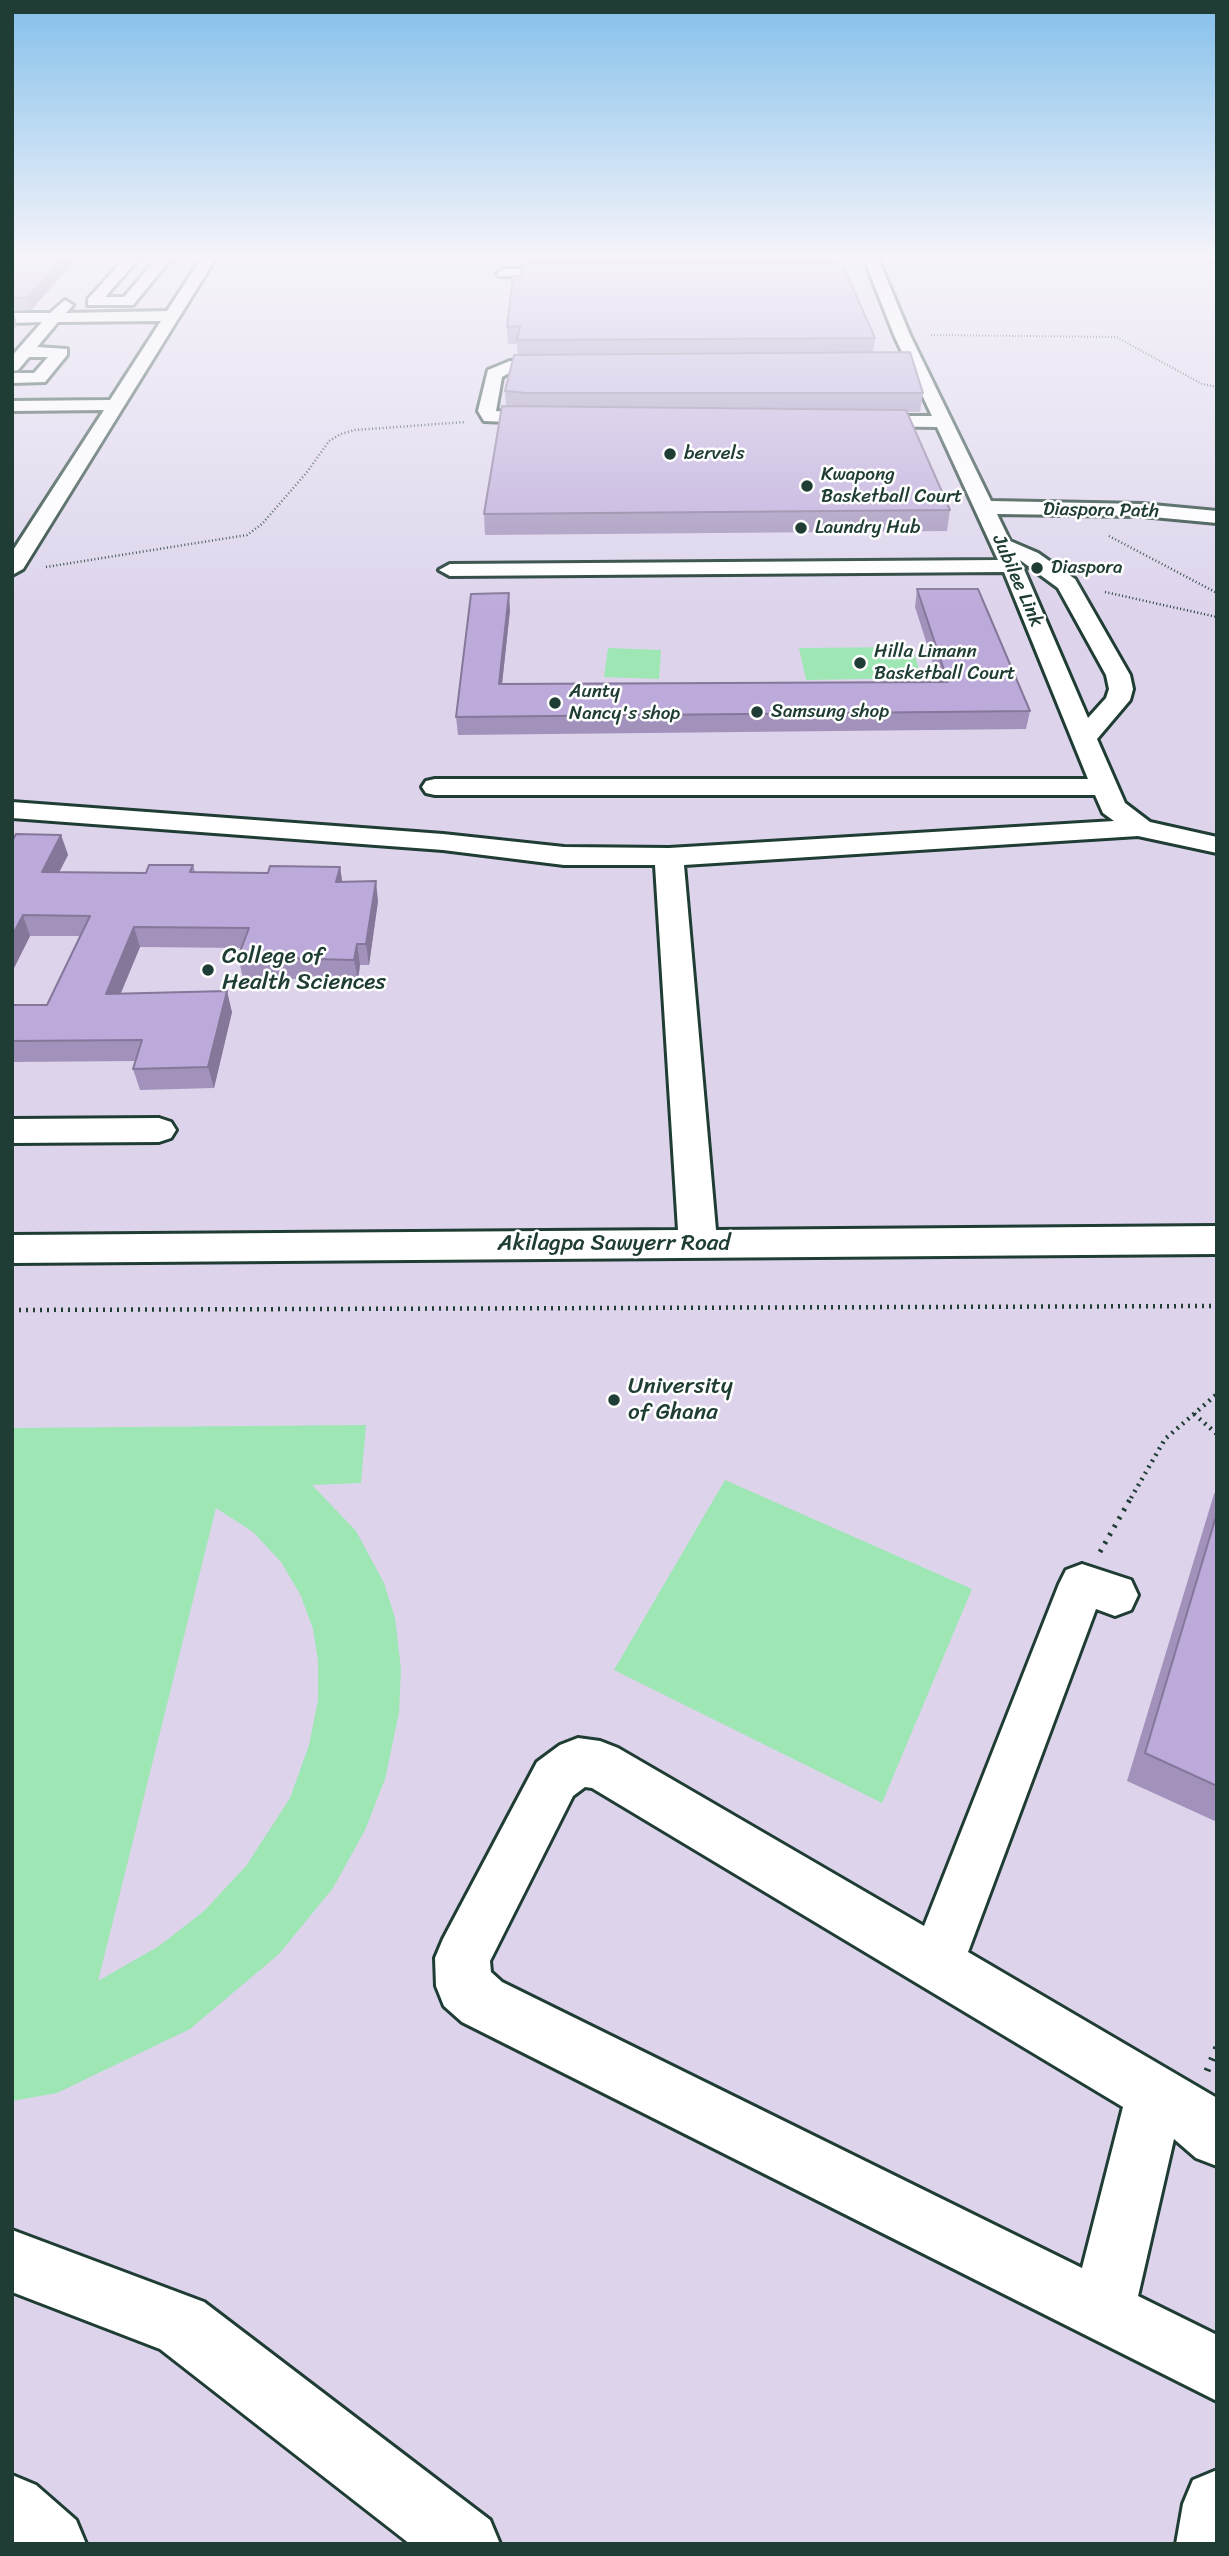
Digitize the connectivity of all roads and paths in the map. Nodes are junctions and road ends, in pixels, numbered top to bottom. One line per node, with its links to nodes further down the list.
1 (41, 375): 6 (street)
2 (134, 375): 8 (street)
3 (494, 375): 10 (street)
4 (922, 375): 13 (street, Jubilee Link)
5 (1186, 375): 7 (path)
6 (12, 378)
7 (1217, 387)
8 (115, 405): 9 (street); 18 (street)
9 (12, 406)
10 (500, 419): 11 (street); 21 (path)
11 (568, 420)
12 (846, 421): 13 (street)
13 (943, 422): 14 (street, Jubilee Link)
14 (986, 507): 15 (street, Diaspora Path); 19 (street, Jubilee Link)
15 (1062, 511): 16 (street, Diaspora Path); 25 (path)
16 (1217, 517)
17 (12, 525): 18 (street)
18 (40, 526): 22 (street)
19 (1000, 544): 20 (street, Jubilee Link); 24 (street)
20 (1012, 566): 23 (street); 27 (street, Jubilee Link)
21 (38, 568)
22 (12, 569)
23 (450, 570)
24 (1067, 584): 26 (path); 27 (street)
25 (1217, 593)
26 (1217, 617)
27 (1084, 738): 29 (street, Jubilee Link)
28 (435, 787): 29 (street)
29 (1105, 787): 31 (street, Jubilee Link)
30 (12, 810): 33 (street)
31 (1140, 828): 32 (street, Jubilee Link); 33 (street)
32 (1217, 845)
33 (668, 856): 37 (street)
34 (159, 1130): 35 (street)
35 (12, 1131)
36 (1217, 1240): 37 (street, Akilagpa Sawyerr Road)
37 (698, 1244): 38 (street, Akilagpa Sawyerr Road)
38 (12, 1249)
39 (1217, 1306): 40 (path)
40 (12, 1310)
41 (1217, 1394): 42 (path)
42 (1194, 1414): 43 (path); 44 (path)
43 (1217, 1434)
44 (1099, 1589): 45 (street)
45 (936, 1965): 46 (street); 49 (street)
46 (1155, 2096): 47 (street); 49 (street)
47 (1217, 2137)
48 (12, 2261): 54 (street)
49 (1103, 2312): 50 (street)
50 (1217, 2370)
51 (1217, 2504): 55 (street)
52 (12, 2509): 53 (street)
53 (52, 2544)
54 (466, 2544)
55 (1210, 2544)

